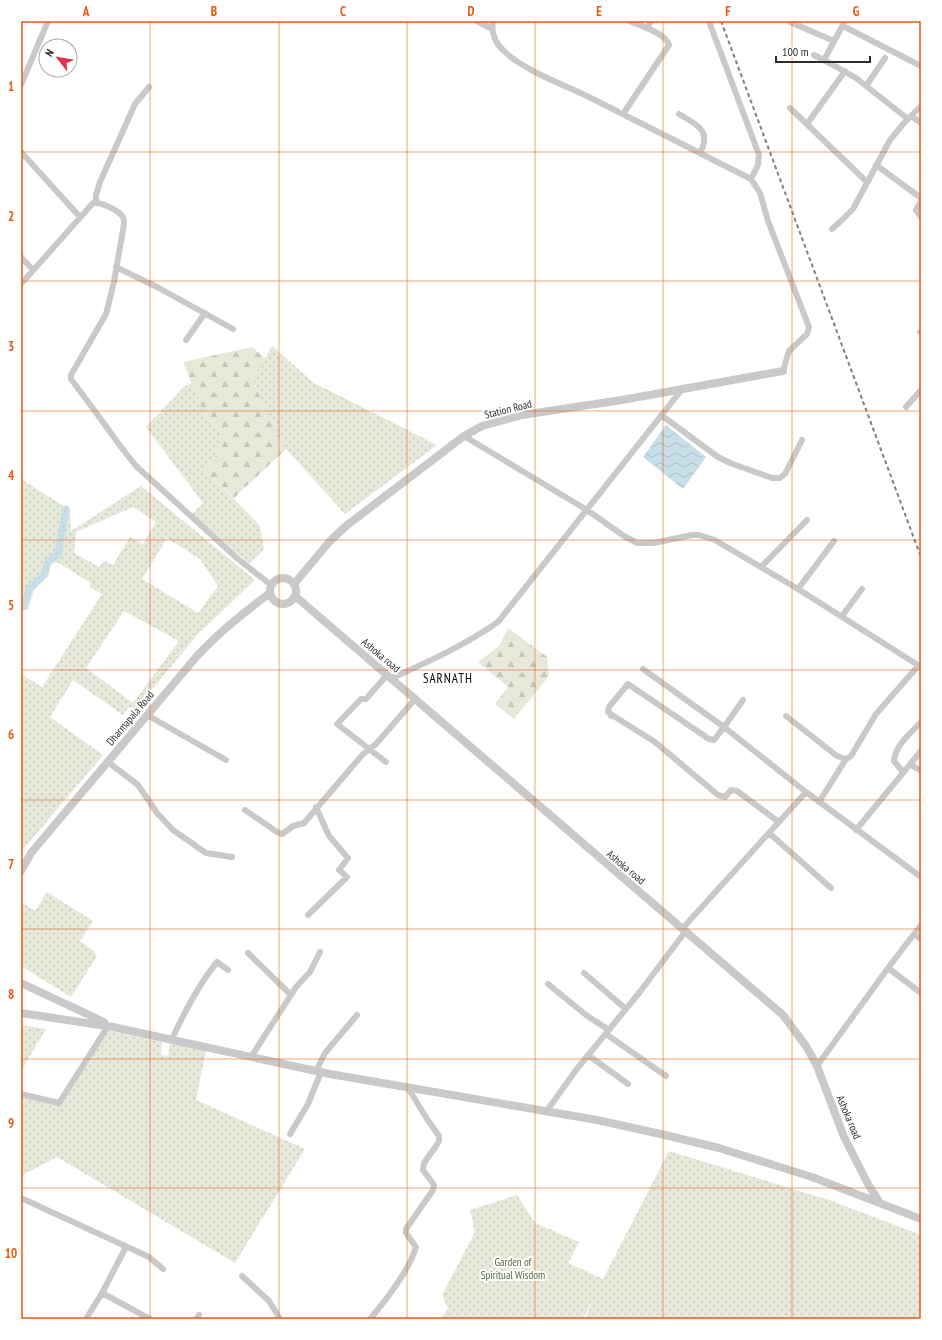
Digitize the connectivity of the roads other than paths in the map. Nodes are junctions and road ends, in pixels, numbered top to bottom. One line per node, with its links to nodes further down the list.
1 (48, 21): 17 (street)
2 (477, 21): 10 (street)
3 (493, 21): 10 (street)
4 (629, 21): 9 (street)
5 (651, 21): 9 (street)
6 (790, 22): 11 (street)
7 (710, 24): 30 (street)
8 (844, 24): 11 (street); 15 (street)
9 (647, 28): 22 (street)
10 (492, 30): 22 (street)
11 (834, 41): 14 (street)
12 (814, 55): 14 (street)
13 (885, 58): 18 (street)
14 (824, 60): 16 (street)
15 (921, 66)
16 (845, 71): 18 (street); 26 (street)
17 (21, 85)
18 (866, 86): 24 (street)
19 (149, 87): 33 (street)
20 (921, 106): 24 (street)
21 (790, 108): 26 (street)
22 (623, 114): 28 (street)
23 (679, 114): 28 (street)
24 (909, 117): 25 (street); 29 (street)
25 (921, 123)
26 (807, 124): 31 (street)
27 (21, 152): 34 (street)
28 (700, 153): 30 (street)
29 (876, 165): 31 (street); 32 (street)
30 (751, 179): 44 (street)
31 (867, 182): 36 (street)
32 (921, 200): 35 (street)
33 (96, 202): 34 (street); 38 (street)
34 (80, 217): 39 (street)
35 (921, 217)
36 (832, 229)
37 (21, 257): 39 (street)
38 (116, 267): 41 (street); 57 (street)
39 (33, 270): 40 (street)
40 (21, 284)
41 (205, 313): 42 (street); 43 (street)
42 (233, 329)
43 (186, 340)
44 (783, 370): 45 (street, Station Road)
45 (683, 388): 48 (street); 49 (street, Station Road)
46 (921, 390): 47 (street)
47 (906, 407)
48 (662, 416): 50 (street); 51 (street)
49 (464, 436): 51 (street); 55 (street, Station Road)
50 (802, 440)
51 (587, 510): 54 (street); 63 (street)
52 (807, 520): 54 (street)
53 (834, 541): 56 (street)
54 (761, 567): 56 (street)
55 (294, 584): 57 (street); 59 (street)
56 (798, 588): 60 (street)
57 (270, 589): 59 (street); 66 (street, Dharmapala Road)
58 (862, 589): 60 (street)
59 (295, 596): 63 (street, Ashoka road)
60 (842, 616): 61 (street)
61 (920, 667): 72 (street)
62 (643, 669): 69 (street)
63 (390, 677): 64 (street, Ashoka road); 70 (street)
64 (416, 699): 70 (street); 92 (street, Ashoka road)
65 (743, 700): 69 (street)
66 (147, 715): 73 (street); 74 (street, Dharmapala Road)
67 (786, 716): 72 (street)
68 (921, 722): 77 (street)
69 (724, 727): 79 (street); 83 (street)
70 (369, 748): 75 (street); 81 (street)
71 (921, 751): 76 (street)
72 (846, 759): 80 (street)
73 (226, 760)
74 (108, 762): 86 (street); 87 (street, Dharmapala Road)
75 (386, 762)
76 (910, 764): 77 (street); 78 (street)
77 (903, 772): 84 (street)
78 (921, 772)
79 (806, 792): 80 (street); 83 (street)
80 (820, 802): 84 (street)
81 (316, 807): 82 (street); 90 (street)
82 (245, 810)
83 (779, 822): 85 (street)
84 (856, 830): 88 (street)
85 (769, 833): 89 (street); 92 (street)
86 (232, 857)
87 (21, 871)
88 (921, 877)
89 (831, 888)
90 (308, 915)
91 (921, 925): 93 (street)
92 (684, 930): 104 (street); 112 (street, Ashoka road)
93 (914, 934): 94 (street); 97 (street)
94 (921, 939)
95 (320, 952): 103 (street)
96 (248, 953): 103 (street)
97 (888, 968): 102 (street); 112 (street)
98 (228, 970): 109 (street)
99 (584, 973): 104 (street)
100 (21, 983): 107 (street)
101 (548, 984): 108 (street)
102 (921, 993)
103 (291, 995): 111 (street)
104 (626, 1009): 108 (street)
105 (21, 1012): 107 (street)
106 (357, 1015): 113 (street)
107 (111, 1026): 109 (street); 117 (street)
108 (607, 1032): 110 (street); 114 (street)
109 (172, 1039): 111 (street)
110 (588, 1055): 115 (street); 118 (street)
111 (251, 1057): 113 (street)
112 (817, 1066): 121 (street, Ashoka road)
113 (318, 1071): 116 (street); 119 (street)
114 (666, 1076)
115 (628, 1084)
116 (408, 1088): 118 (street); 130 (street)
117 (21, 1094)
118 (546, 1112): 121 (street)
119 (290, 1134)
120 (21, 1198): 123 (street)
121 (880, 1203): 122 (street)
122 (921, 1219)
123 (126, 1247): 124 (street); 126 (street)
124 (163, 1269)
125 (242, 1276): 129 (street)
126 (102, 1293): 127 (street); 128 (street)
127 (86, 1319)
128 (150, 1319)
129 (280, 1319)
130 (370, 1319)

